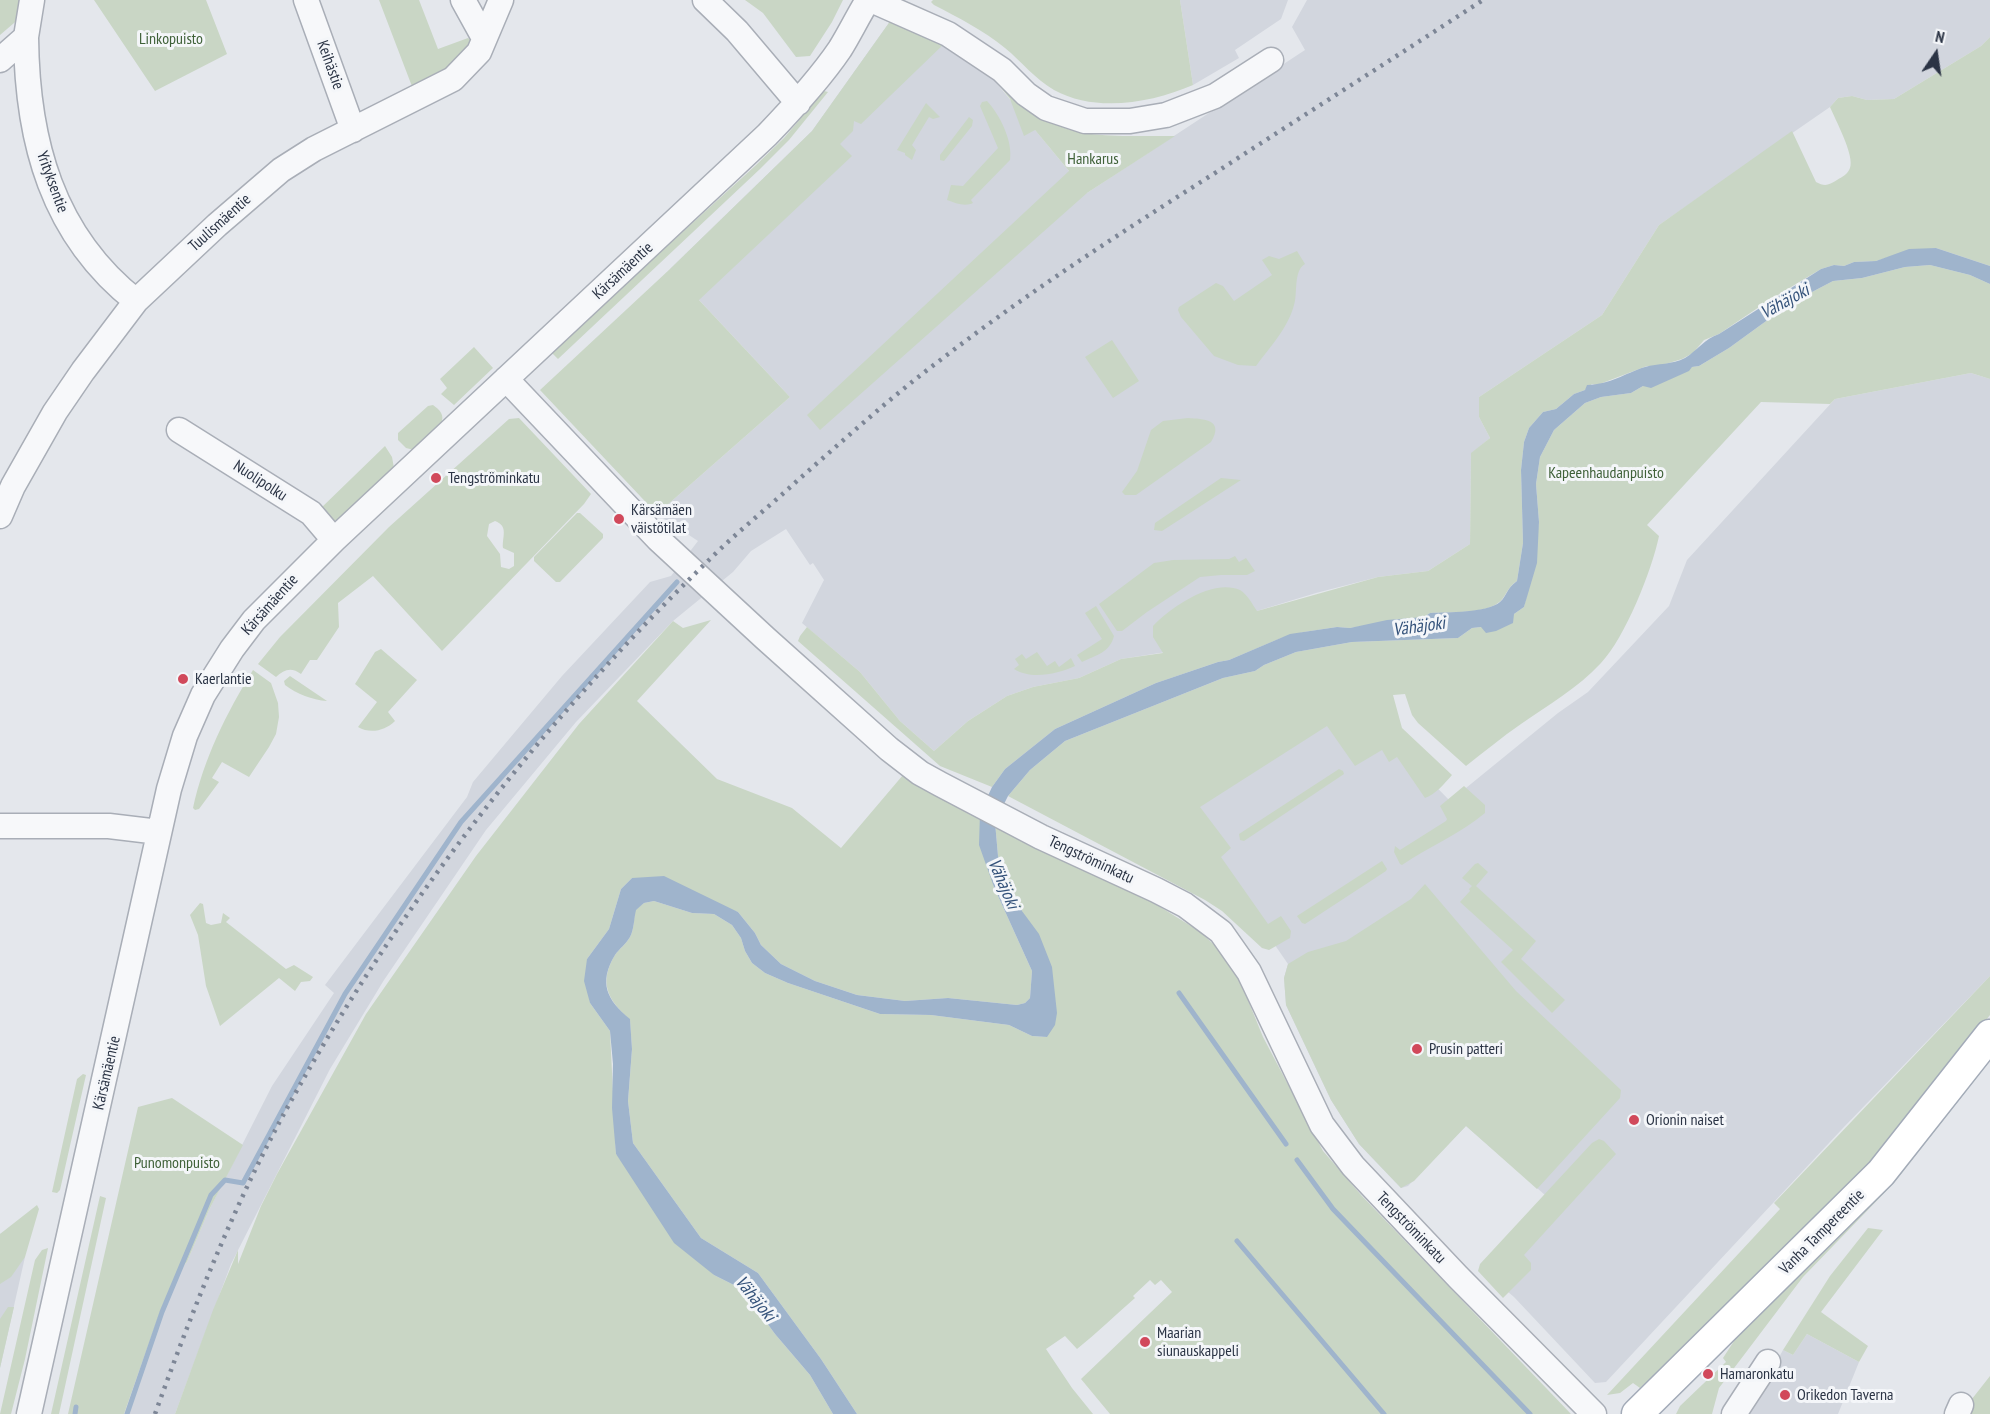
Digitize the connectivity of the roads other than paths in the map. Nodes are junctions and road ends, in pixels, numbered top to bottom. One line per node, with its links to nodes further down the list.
1 (32, 0): 7 (street, Yrityksentie)
2 (306, 0): 12 (street, Keihästie)
3 (463, 0): 8 (street)
4 (501, 0): 8 (street, Tuulismäentie)
5 (705, 0): 11 (street)
6 (869, 0): 10 (street); 11 (street, Kärsämäentie)
7 (26, 37): 9 (street); 13 (street, Yrityksentie)
8 (484, 38): 12 (street, Tuulismäentie)
9 (0, 60)
10 (1271, 60)
11 (798, 103): 14 (street, Kärsämäentie)
12 (353, 130): 13 (street, Tuulismäentie)
13 (136, 301): 16 (street, Tuulismäentie)
14 (506, 379): 17 (street, Kärsämäentie); 23 (street, Tengströminkatu)
15 (179, 430): 17 (street, Nuolipolku)
16 (0, 516)
17 (334, 540): 19 (street, Kärsämäentie)
18 (0, 826): 19 (street)
19 (159, 832): 22 (street, Kärsämäentie)
20 (1990, 1035): 24 (main road, Vanha Tampereentie)
21 (1768, 1362): 25 (street)
22 (29, 1414)
23 (1594, 1414)
24 (1637, 1414)
25 (1734, 1414)

